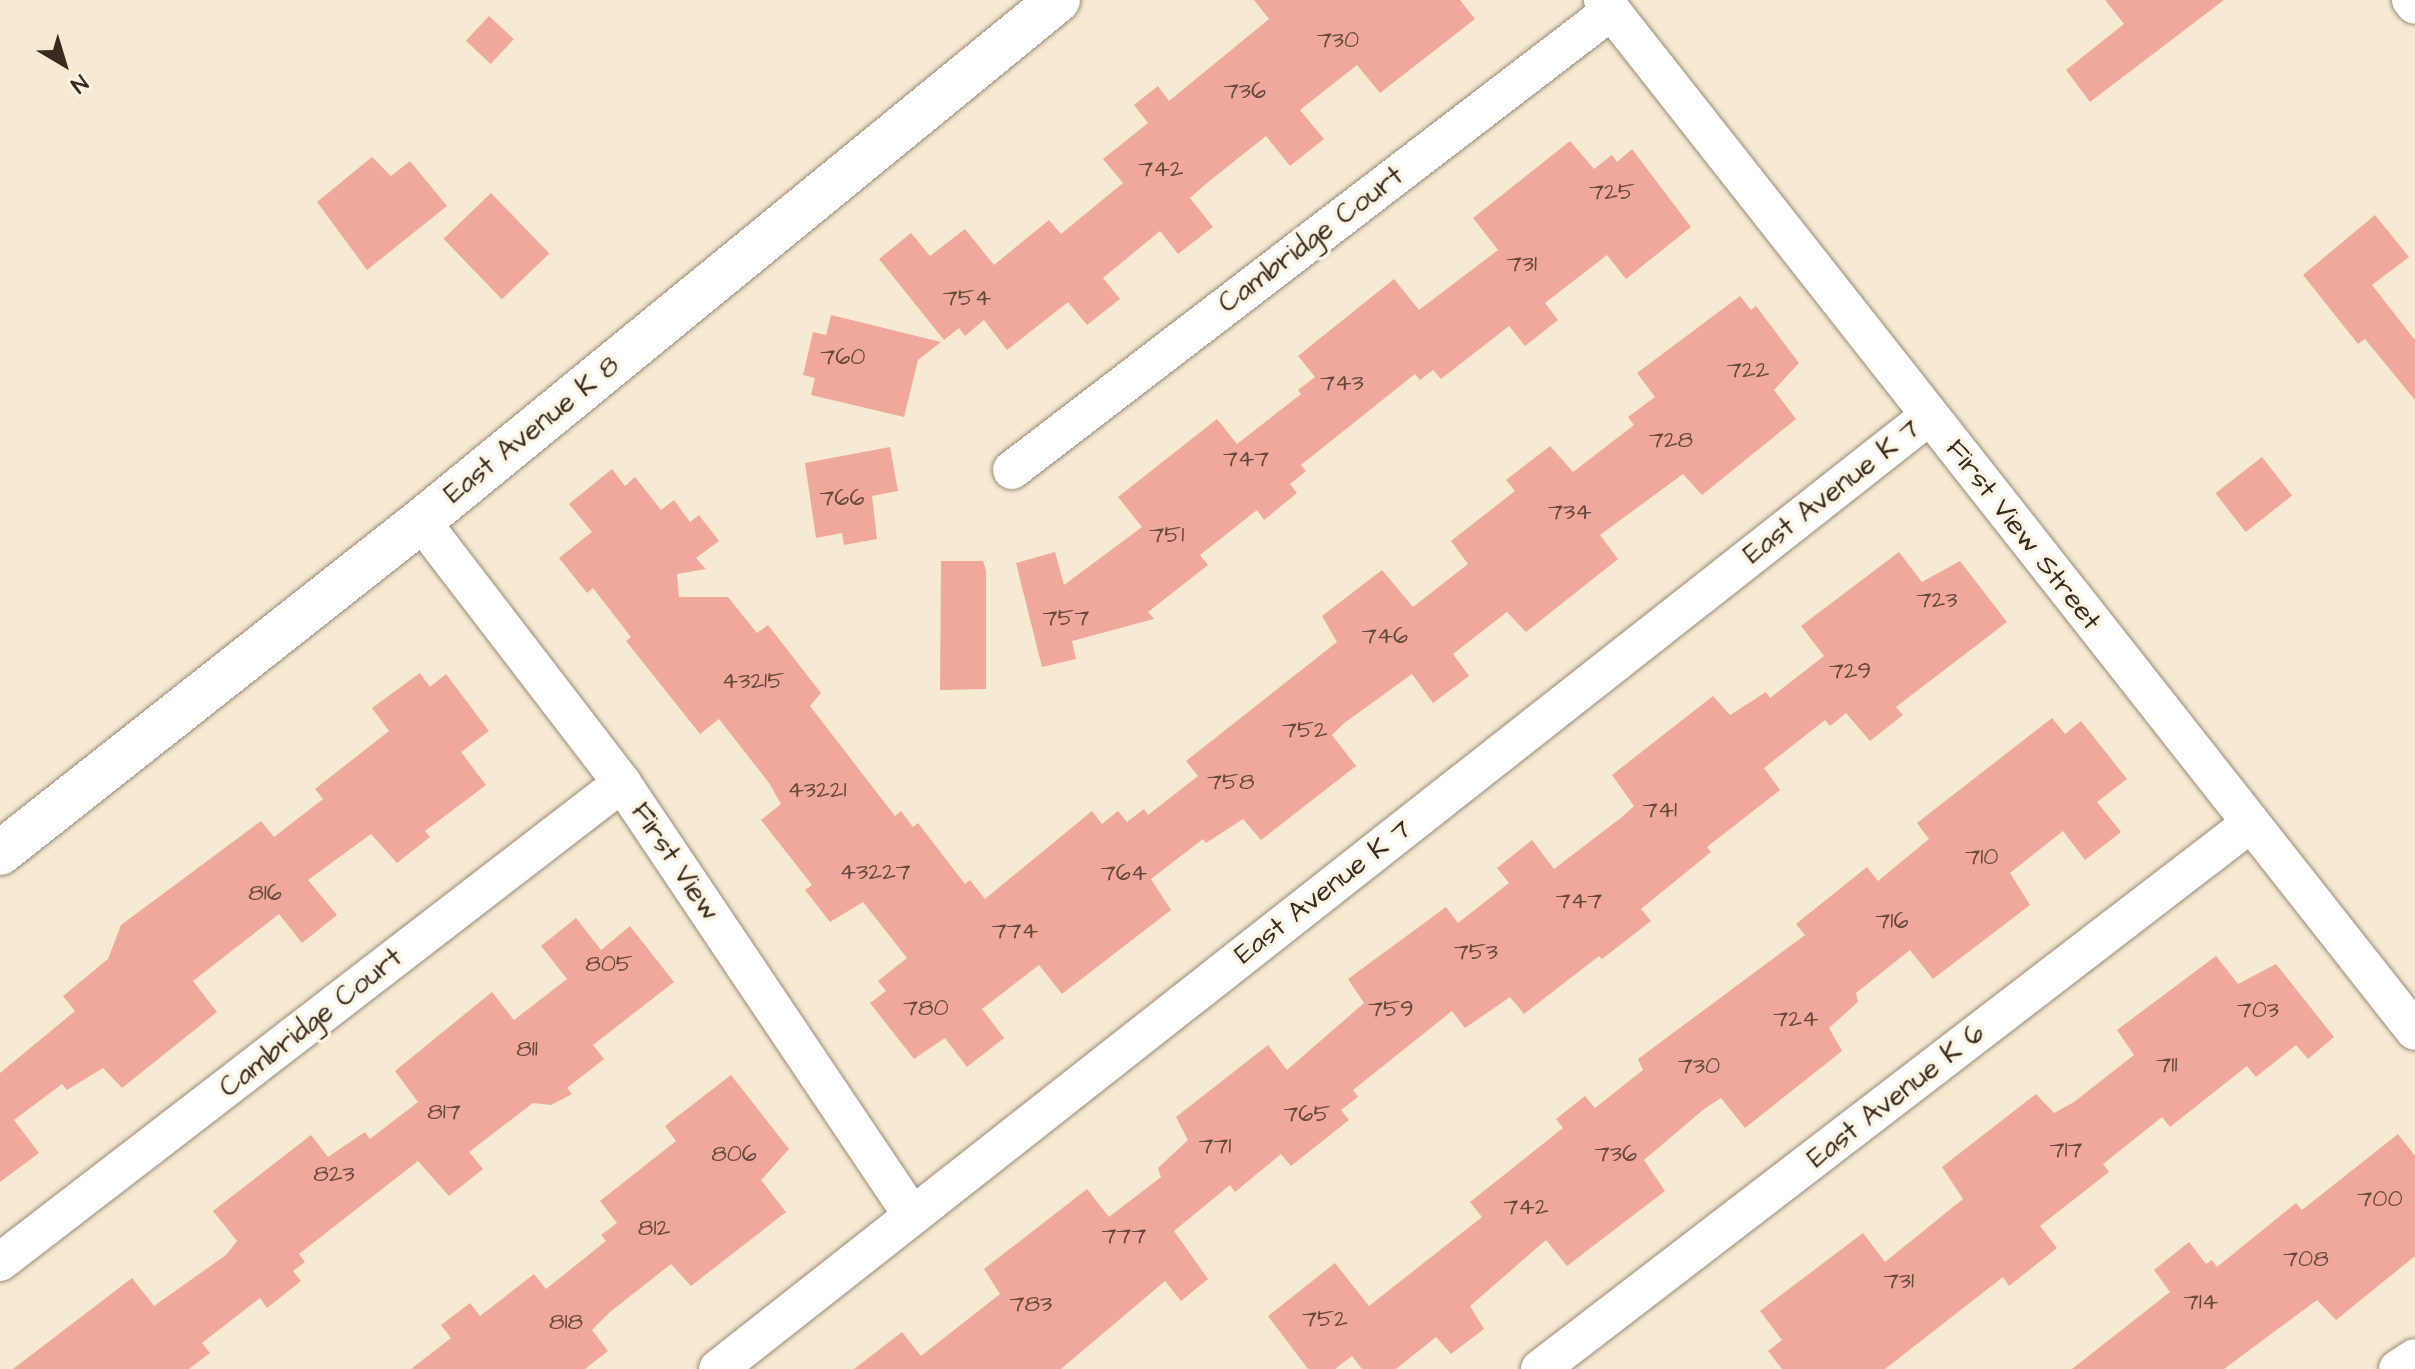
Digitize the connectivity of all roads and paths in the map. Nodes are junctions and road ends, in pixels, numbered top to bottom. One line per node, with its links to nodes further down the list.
1 (1058, 0): 5 (street, East Avenue K 8)
2 (1607, 5): 3 (street, First View Street); 4 (street, Cambridge Court)
3 (1929, 416): 7 (street, First View Street); 10 (street, East Avenue K 7)
4 (1012, 470)
5 (421, 521): 6 (street, First View); 8 (street, East Avenue K 8)
6 (622, 783): 10 (street, First View); 11 (street, Cambridge Court)
7 (2251, 823): 9 (street, First View Street); 14 (street, East Avenue K 6)
8 (0, 853)
9 (2415, 1031)
10 (912, 1215): 13 (street, East Avenue K 7)
11 (0, 1262)
12 (2415, 1358): 15 (street)
13 (718, 1369)
14 (1540, 1369)
15 (2398, 1369)

